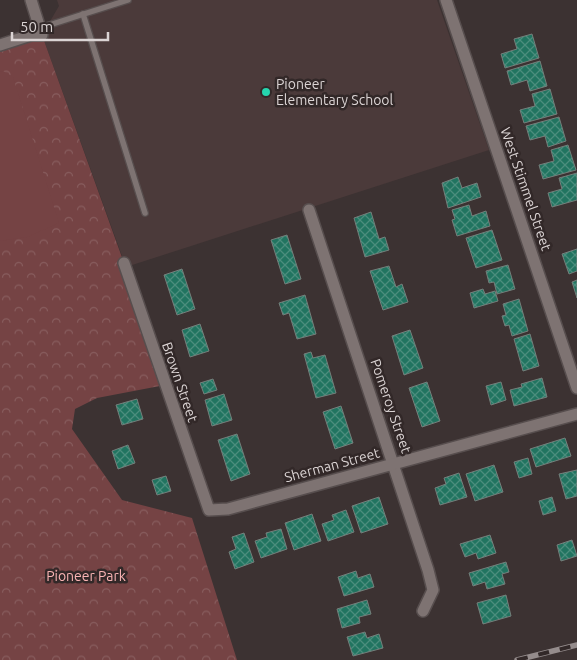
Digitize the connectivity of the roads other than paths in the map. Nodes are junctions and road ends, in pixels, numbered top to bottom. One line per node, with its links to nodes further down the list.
1 (31, 0): 5 (street)
2 (128, 0): 4 (lane)
3 (446, 0): 10 (street, West Stimmel Street)
4 (84, 14): 5 (lane); 8 (lane)
5 (41, 31): 6 (street)
6 (0, 45)
7 (308, 210): 12 (street, Pomeroy Street)
8 (145, 213)
9 (124, 262): 13 (street, Brown Street)
10 (577, 388)
11 (577, 414): 12 (street, Sherman Street)
12 (394, 463): 13 (street, Sherman Street); 14 (street, Pomeroy Street)
13 (210, 510)
14 (423, 611)

